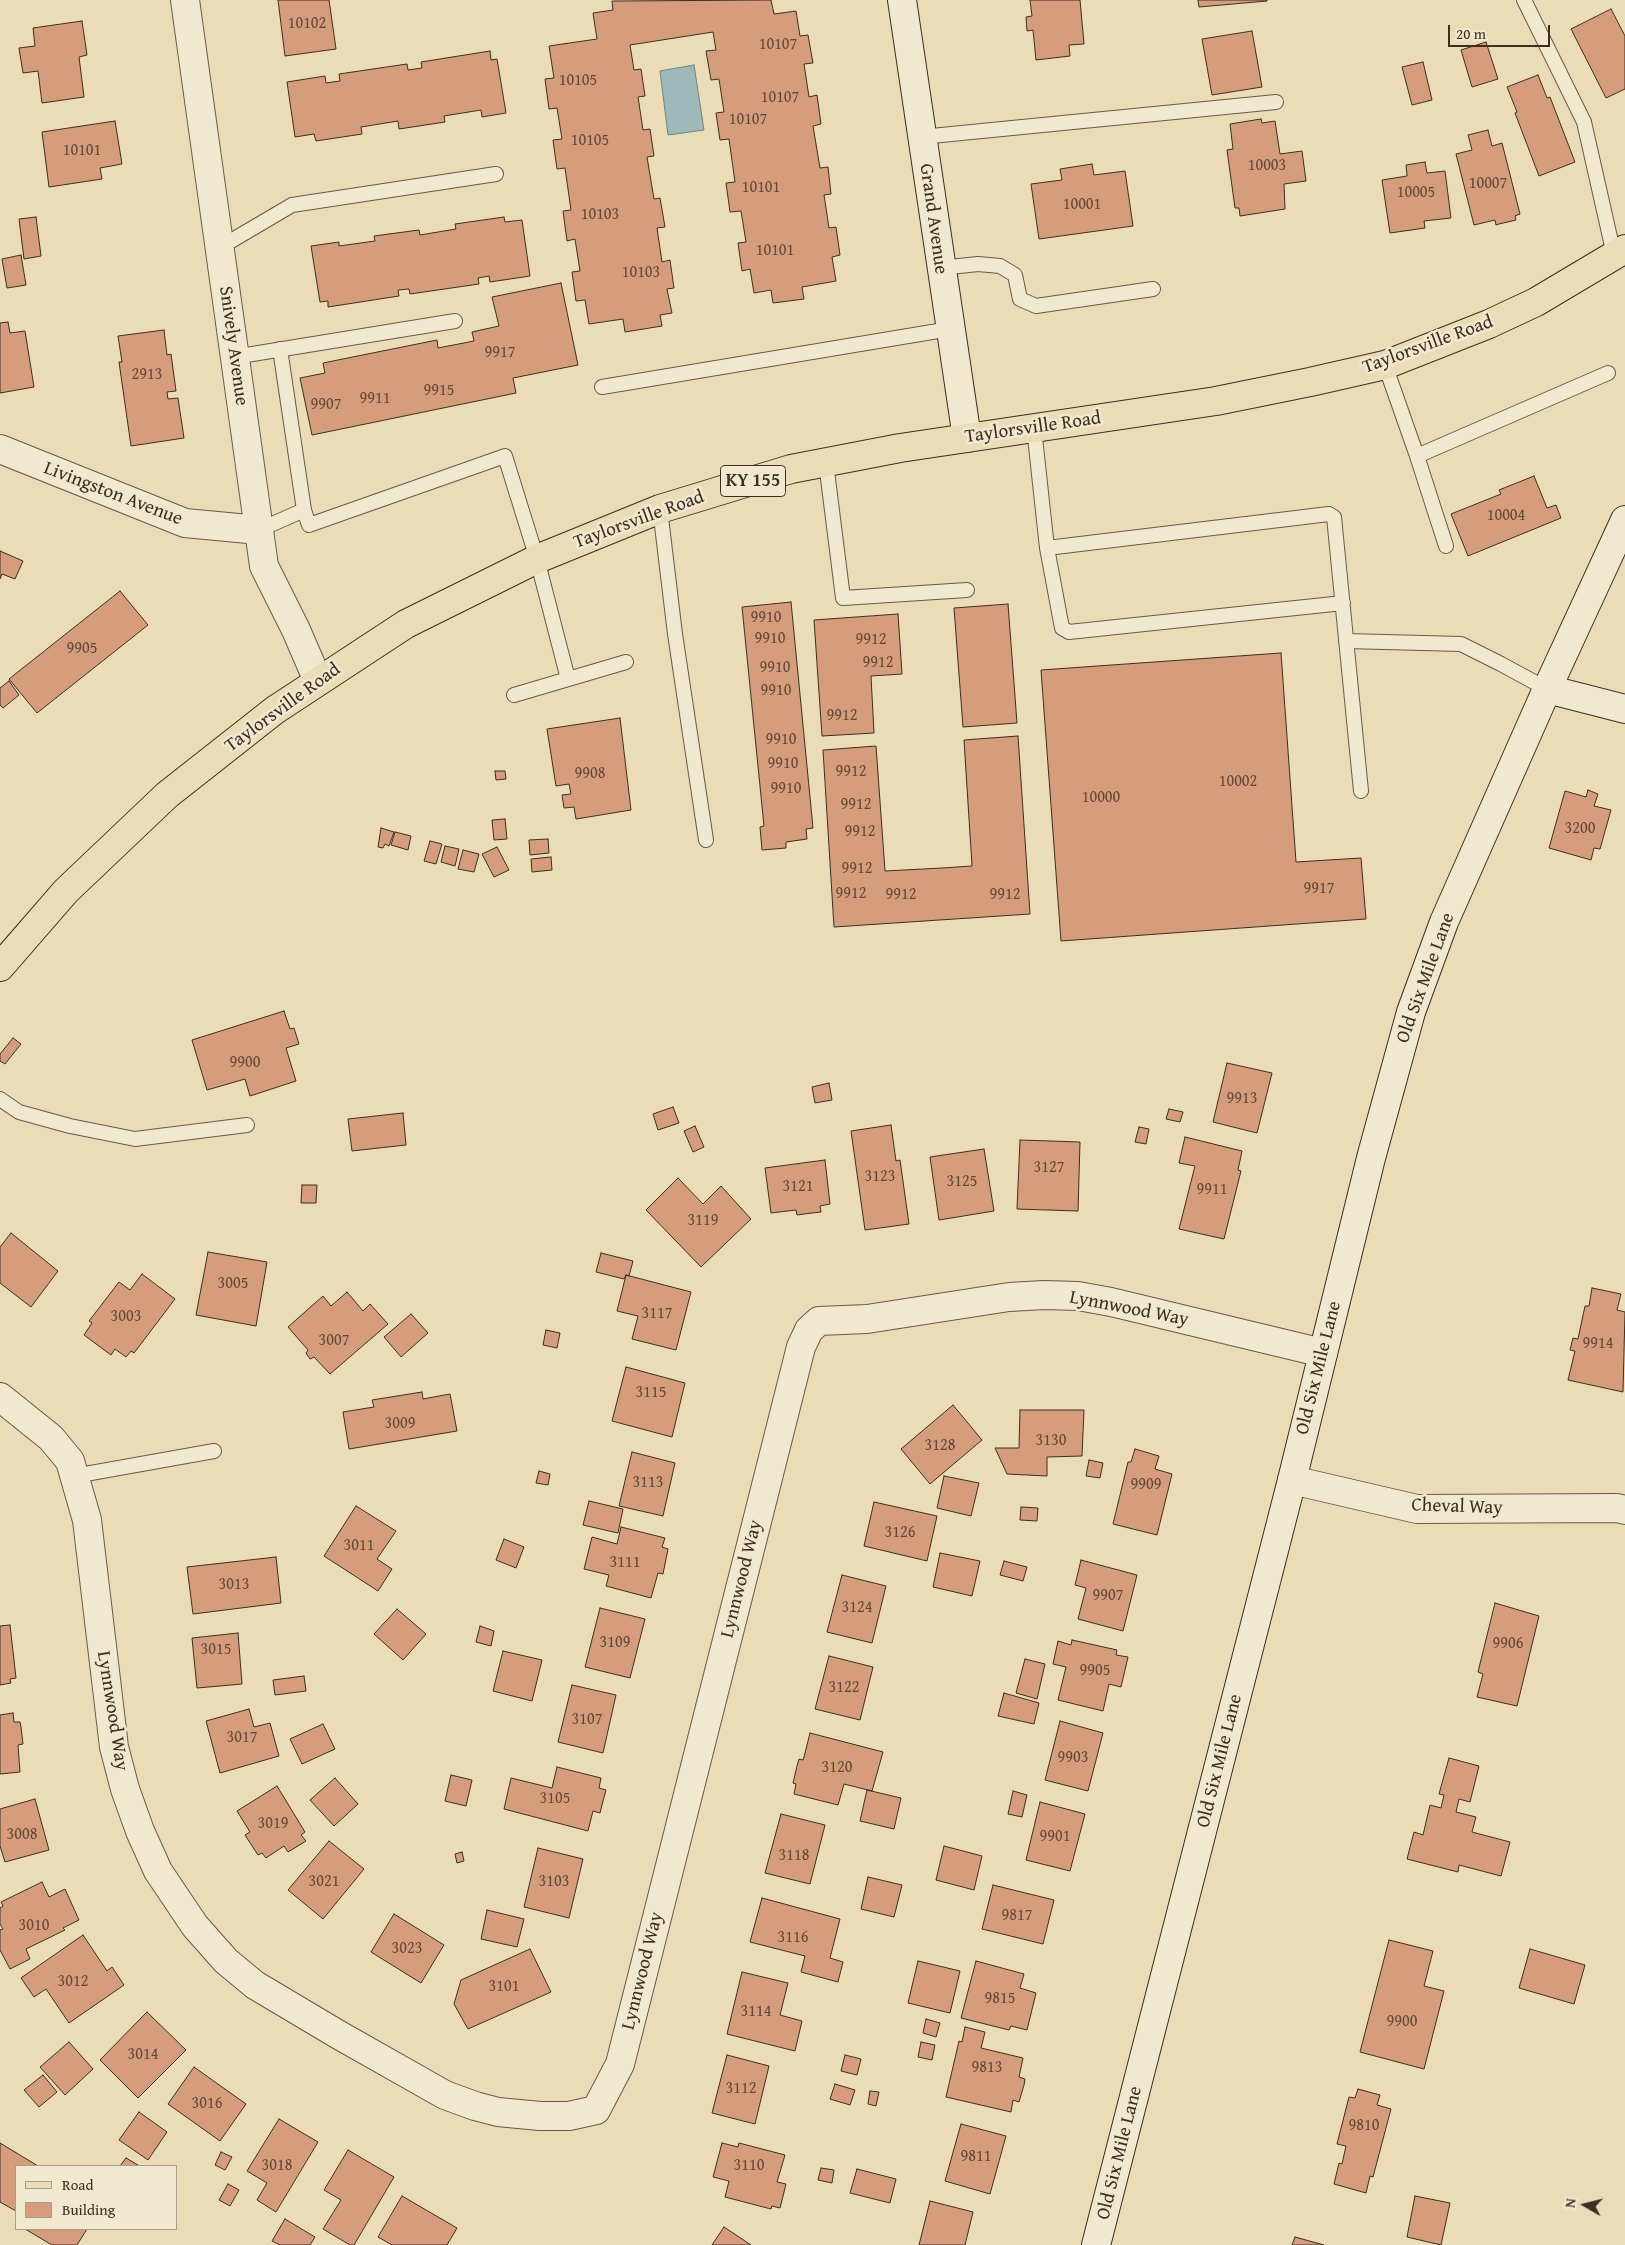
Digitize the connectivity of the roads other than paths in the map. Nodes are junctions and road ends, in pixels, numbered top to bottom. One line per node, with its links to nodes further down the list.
1 (185, 0): 7 (street, Snively Avenue)
2 (902, 0): 5 (street, Grand Avenue)
3 (1524, 0): 8 (lane)
4 (1276, 102): 5 (lane)
5 (921, 137): 9 (street, Grand Avenue)
6 (496, 174): 7 (lane)
7 (219, 248): 14 (street, Snively Avenue)
8 (1620, 252): 15 (main road, Taylorsville Road / KY 155)
9 (940, 268): 10 (lane); 12 (street, Grand Avenue)
10 (1153, 290)
11 (455, 321): 13 (lane)
12 (950, 329): 17 (lane); 19 (street, Grand Avenue)
13 (280, 349): 14 (lane); 24 (lane)
14 (234, 357): 26 (street, Snively Avenue)
15 (1386, 364): 18 (main road, Taylorsville Road / KY 155); 21 (lane)
16 (1608, 373): 21 (lane)
17 (602, 387)
18 (1034, 428): 19 (main road, Taylorsville Road / KY 155); 28 (lane)
19 (967, 438): 22 (main road, Taylorsville Road / KY 155)
20 (0, 449): 26 (street, Livingston Avenue)
21 (1417, 456): 27 (lane)
22 (826, 463): 23 (main road, Taylorsville Road / KY 155); 30 (lane)
23 (660, 509): 29 (main road, Taylorsville Road / KY 155); 40 (lane)
24 (304, 510): 26 (lane); 29 (lane)
25 (1625, 520): 36 (street, Old Six Mile Lane)
26 (259, 530): 35 (street, Snively Avenue)
27 (1446, 546)
28 (1047, 548): 31 (lane); 31 (lane)
29 (537, 559): 34 (lane); 35 (main road, Taylorsville Road / KY 155)
30 (967, 590)
31 (1343, 603): 32 (lane)
32 (1346, 641): 36 (lane); 39 (lane)
33 (626, 662): 34 (lane)
34 (568, 679): 37 (lane)
35 (318, 682): 41 (main road, Taylorsville Road / KY 155)
36 (1547, 689): 38 (street); 44 (street, Old Six Mile Lane)
37 (514, 695)
38 (1625, 709)
39 (1360, 790)
40 (706, 840)
41 (0, 967)
42 (0, 1099): 43 (lane)
43 (247, 1125)
44 (1323, 1353): 47 (street, Lynnwood Way); 48 (street, Old Six Mile Lane)
45 (0, 1397): 47 (street, Lynnwood Way)
46 (214, 1451): 47 (lane)
47 (74, 1476)
48 (1292, 1480): 49 (street, Cheval Way); 50 (street, Old Six Mile Lane)
49 (1625, 1510)
50 (1096, 2245)

